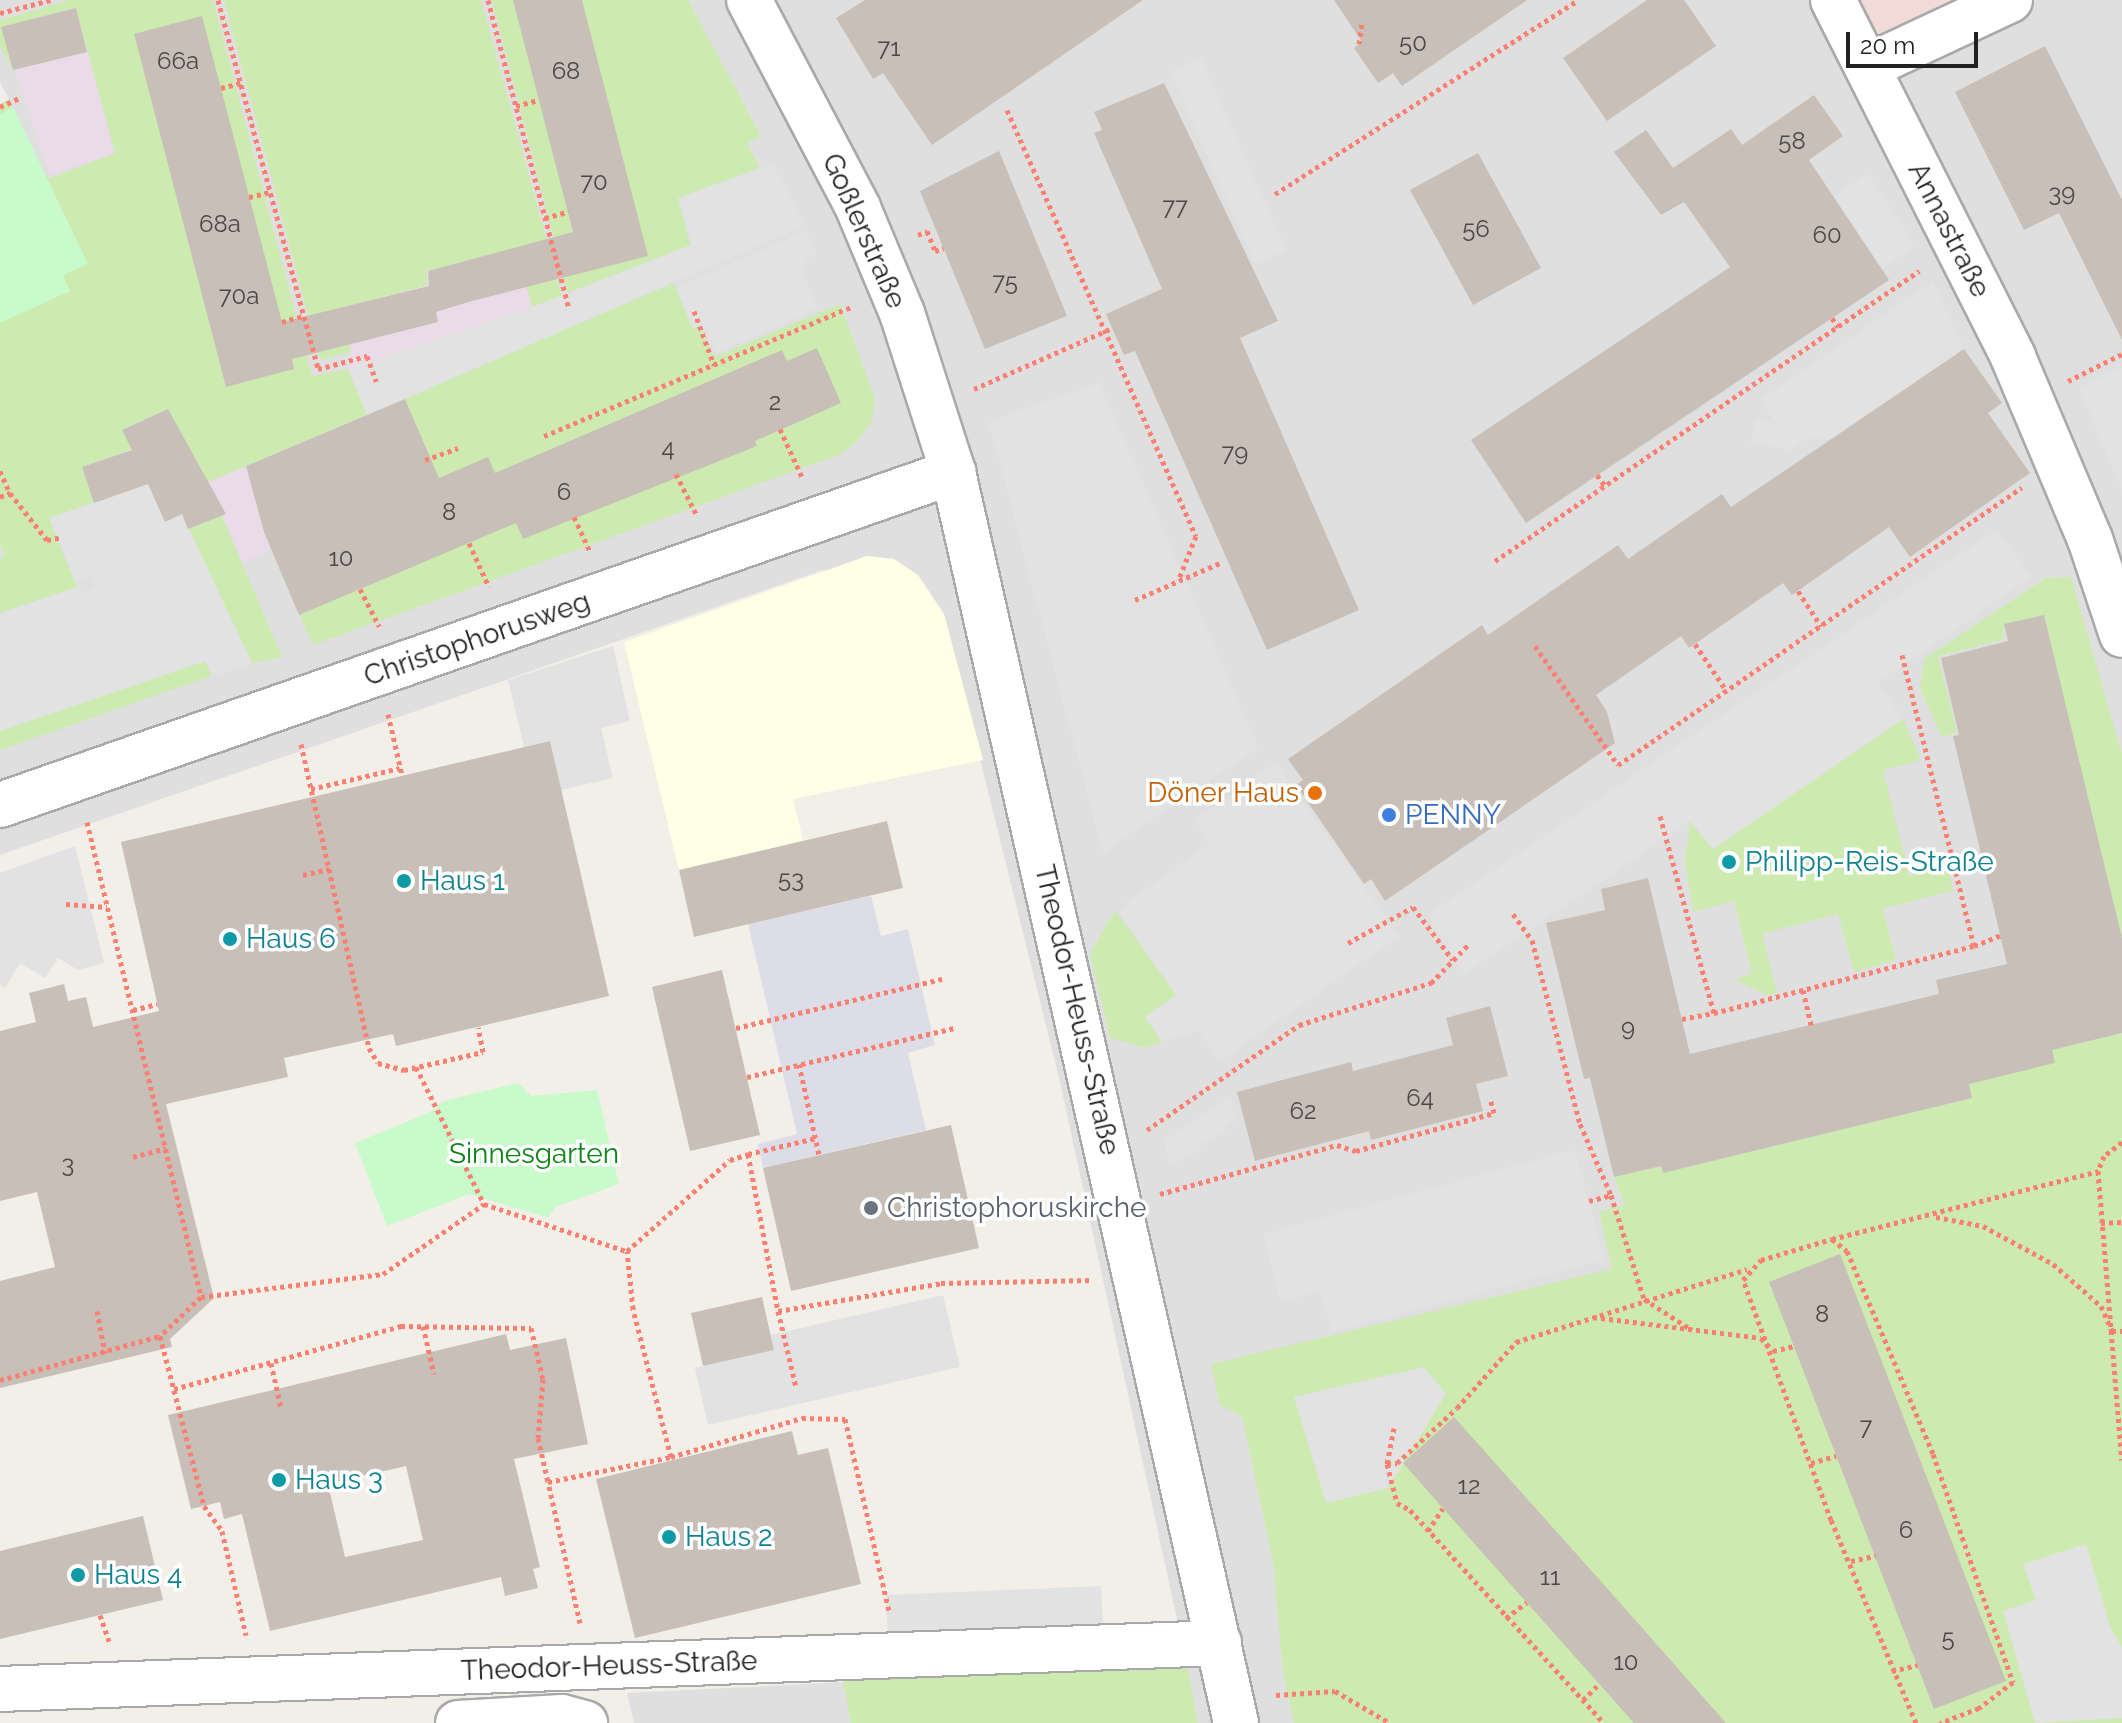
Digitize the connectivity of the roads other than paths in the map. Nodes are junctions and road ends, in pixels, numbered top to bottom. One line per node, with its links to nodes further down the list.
1 (749, 0): 5 (street, Goßlerstraße)
2 (1833, 0): 4 (street, Annastraße)
3 (2010, 0): 4 (street)
4 (1867, 67): 6 (street, Annastraße)
5 (953, 472): 7 (street, Christophorusweg); 8 (street, Theodor-Heuss-Straße)
6 (2122, 635)
7 (0, 805)
8 (1219, 1643): 9 (street, Theodor-Heuss-Straße); 10 (street, Theodor-Heuss-Straße)
9 (0, 1689)
10 (1234, 1710)
11 (458, 1723): 12 (street)
12 (585, 1723)

